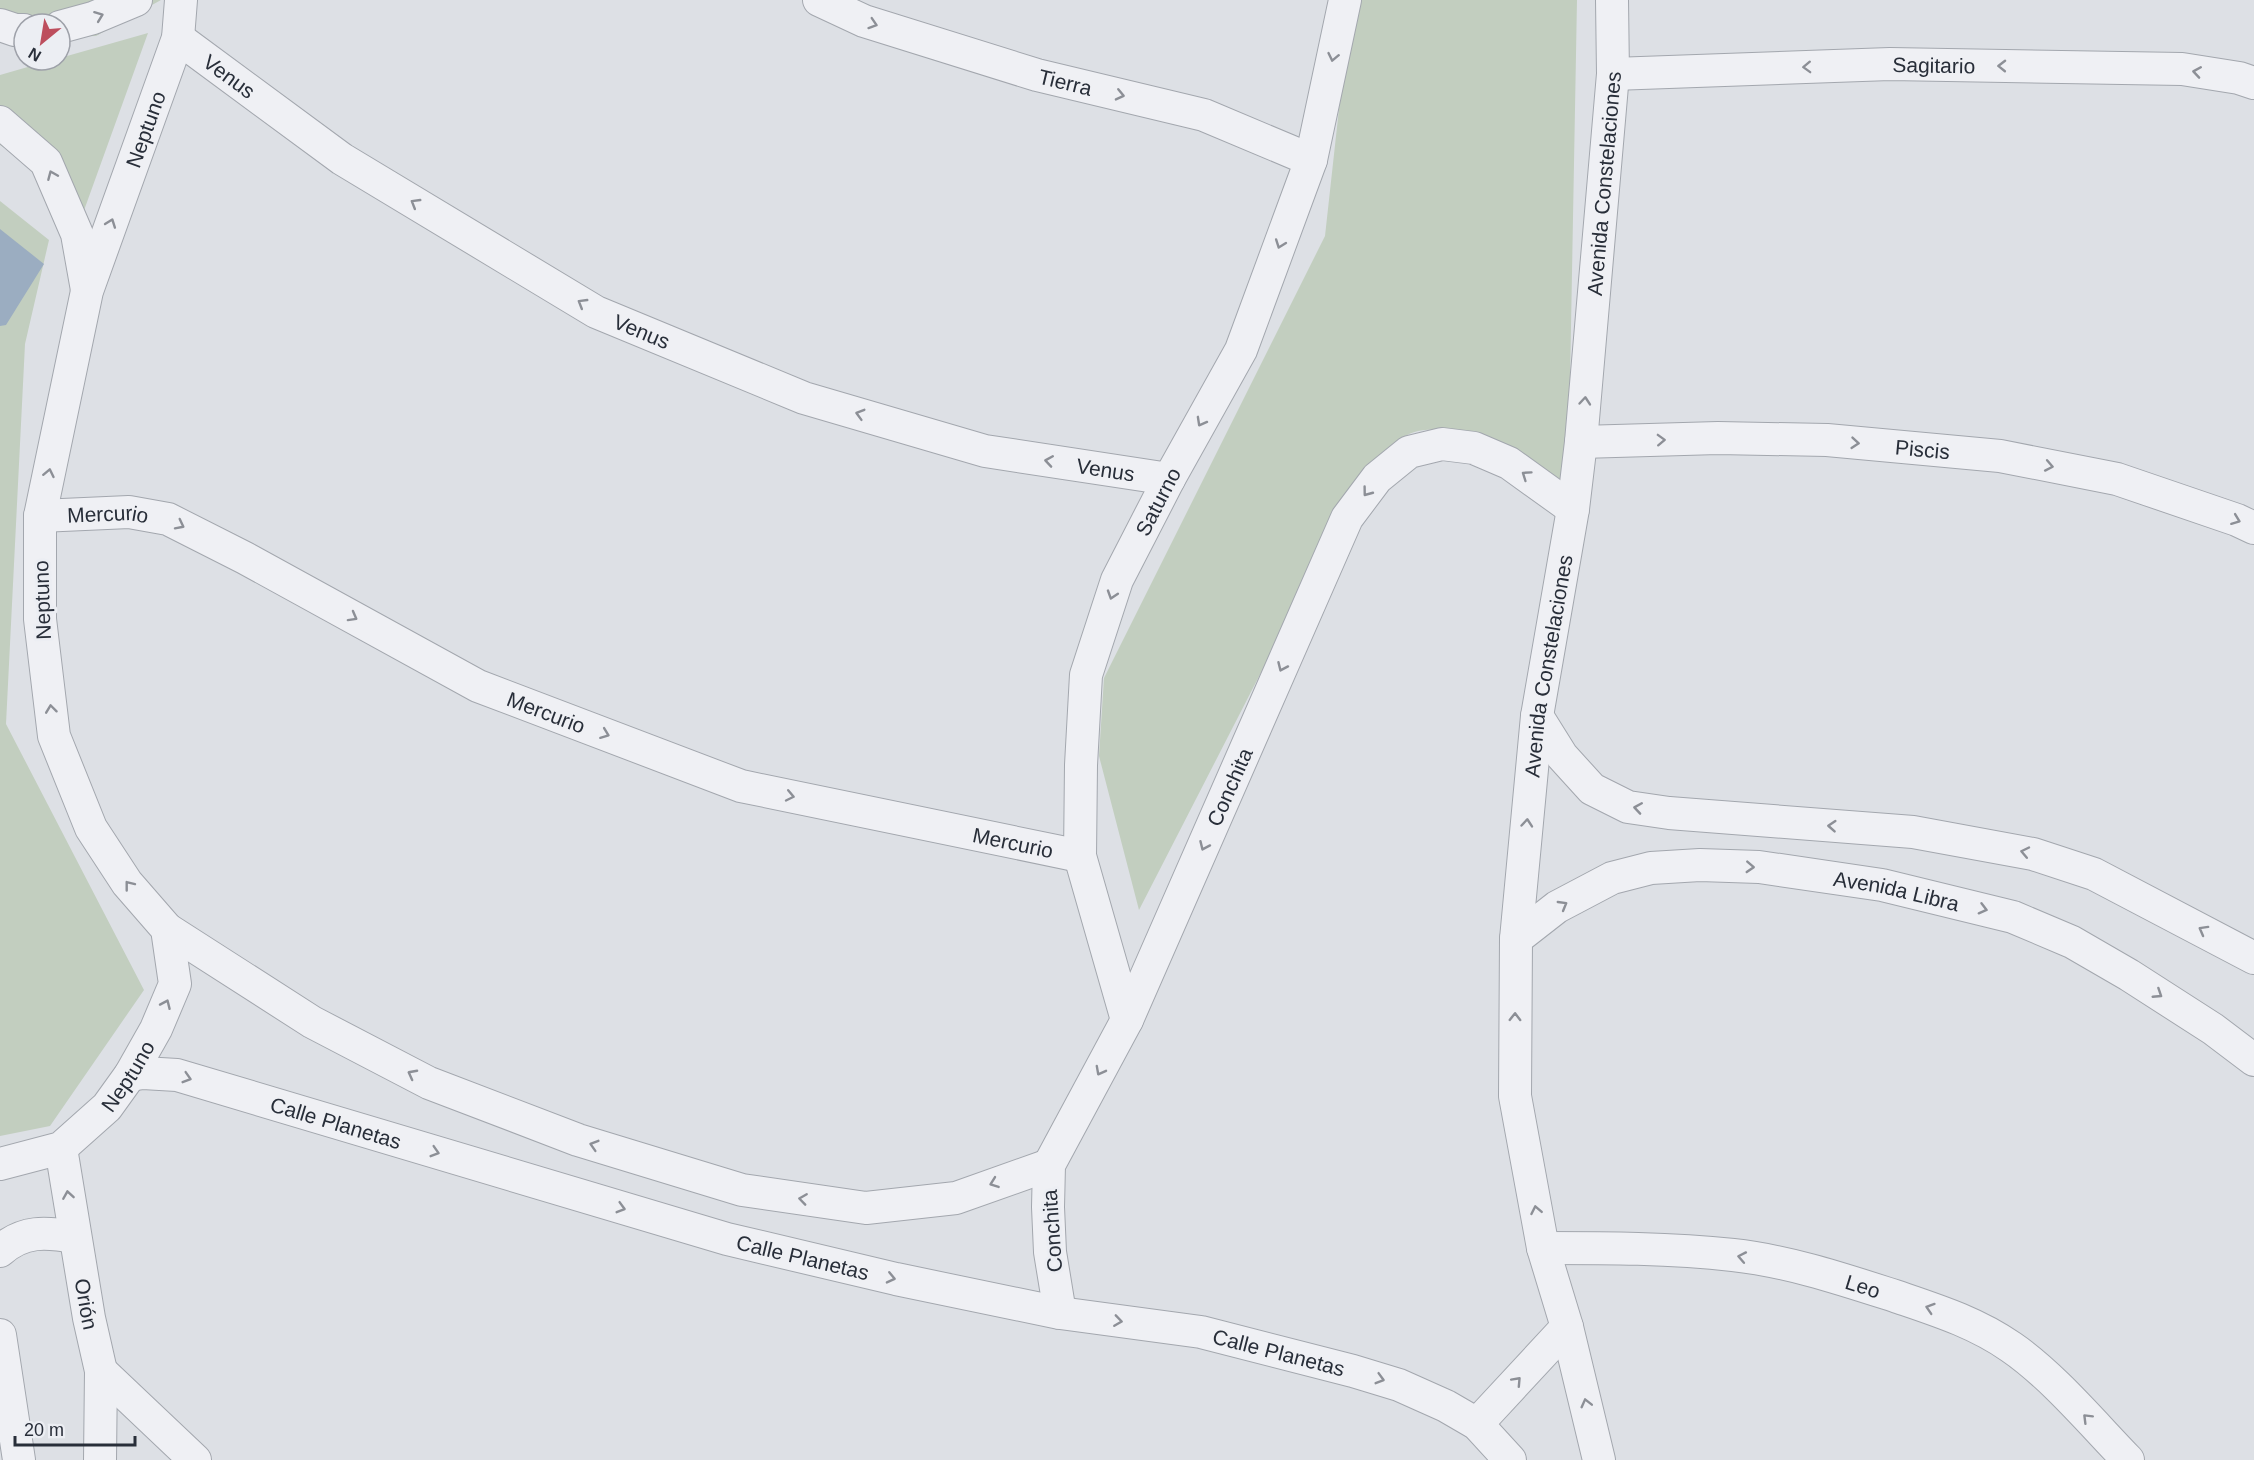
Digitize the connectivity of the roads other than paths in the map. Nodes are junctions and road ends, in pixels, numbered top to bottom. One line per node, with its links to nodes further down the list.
1 (136, 0): 6 (street, one-way to 1)
2 (181, 0): 7 (street, Neptuno)
3 (819, 0): 11 (street, Tierra, one-way to 11)
4 (1346, 0): 11 (street, Saturno, one-way to 11)
5 (1612, 0): 8 (street, Avenida Constelaciones)
6 (72, 24)
7 (178, 38): 12 (street, Neptuno, one-way to 7); 14 (street, Venus, one-way to 7)
8 (1613, 74): 9 (street, Sagitario, one-way to 8); 13 (street, Avenida Constelaciones, one-way to 8)
9 (2254, 83)
10 (0, 122): 12 (street, one-way to 10)
11 (1311, 160): 14 (street, Saturno, one-way to 14)
12 (87, 291): 16 (street, Neptuno, one-way to 12)
13 (1581, 442): 15 (street, Avenida Constelaciones); 17 (street, Piscis, one-way to 17)
14 (1169, 479): 19 (street, Saturno, one-way to 19)
15 (1574, 509): 18 (street, Avenida Constelaciones); 23 (street, Conchita, one-way to 23)
16 (40, 516): 19 (street, Mercurio, one-way to 19); 20 (street, Neptuno, one-way to 16)
17 (2254, 528)
18 (1537, 716): 21 (street, Avenida Constelaciones, one-way to 18); 22 (street, one-way to 18)
19 (1080, 856): 23 (street, Saturno)
20 (167, 929): 25 (street, Neptuno, one-way to 20); 28 (street, one-way to 20)
21 (1516, 939): 24 (street, Avenida Libra, one-way to 24); 30 (street, Avenida Constelaciones, one-way to 21)
22 (2254, 958)
23 (1127, 1020): 28 (street, Conchita, one-way to 28)
24 (2254, 1060)
25 (130, 1075): 26 (street, Neptuno); 32 (street, Calle Planetas, one-way to 32)
26 (61, 1148): 27 (street); 29 (street, Orión, one-way to 26)
27 (0, 1164)
28 (1049, 1165): 32 (street, Conchita)
29 (75, 1237): 31 (street); 35 (street, Orión)
30 (1543, 1248): 33 (street, Avenida Constelaciones); 42 (street, Leo, one-way to 30)
31 (0, 1251)
32 (1060, 1313): 36 (street, Calle Planetas, one-way to 36)
33 (1567, 1328): 36 (street, one-way to 33); 41 (street, Avenida Constelaciones, one-way to 33)
34 (1, 1344): 37 (street)
35 (101, 1371): 38 (street, Orión); 39 (street)
36 (1477, 1424): 40 (street)
37 (19, 1460)
38 (100, 1460)
39 (195, 1460)
40 (1510, 1460)
41 (1599, 1460)
42 (2128, 1460)

